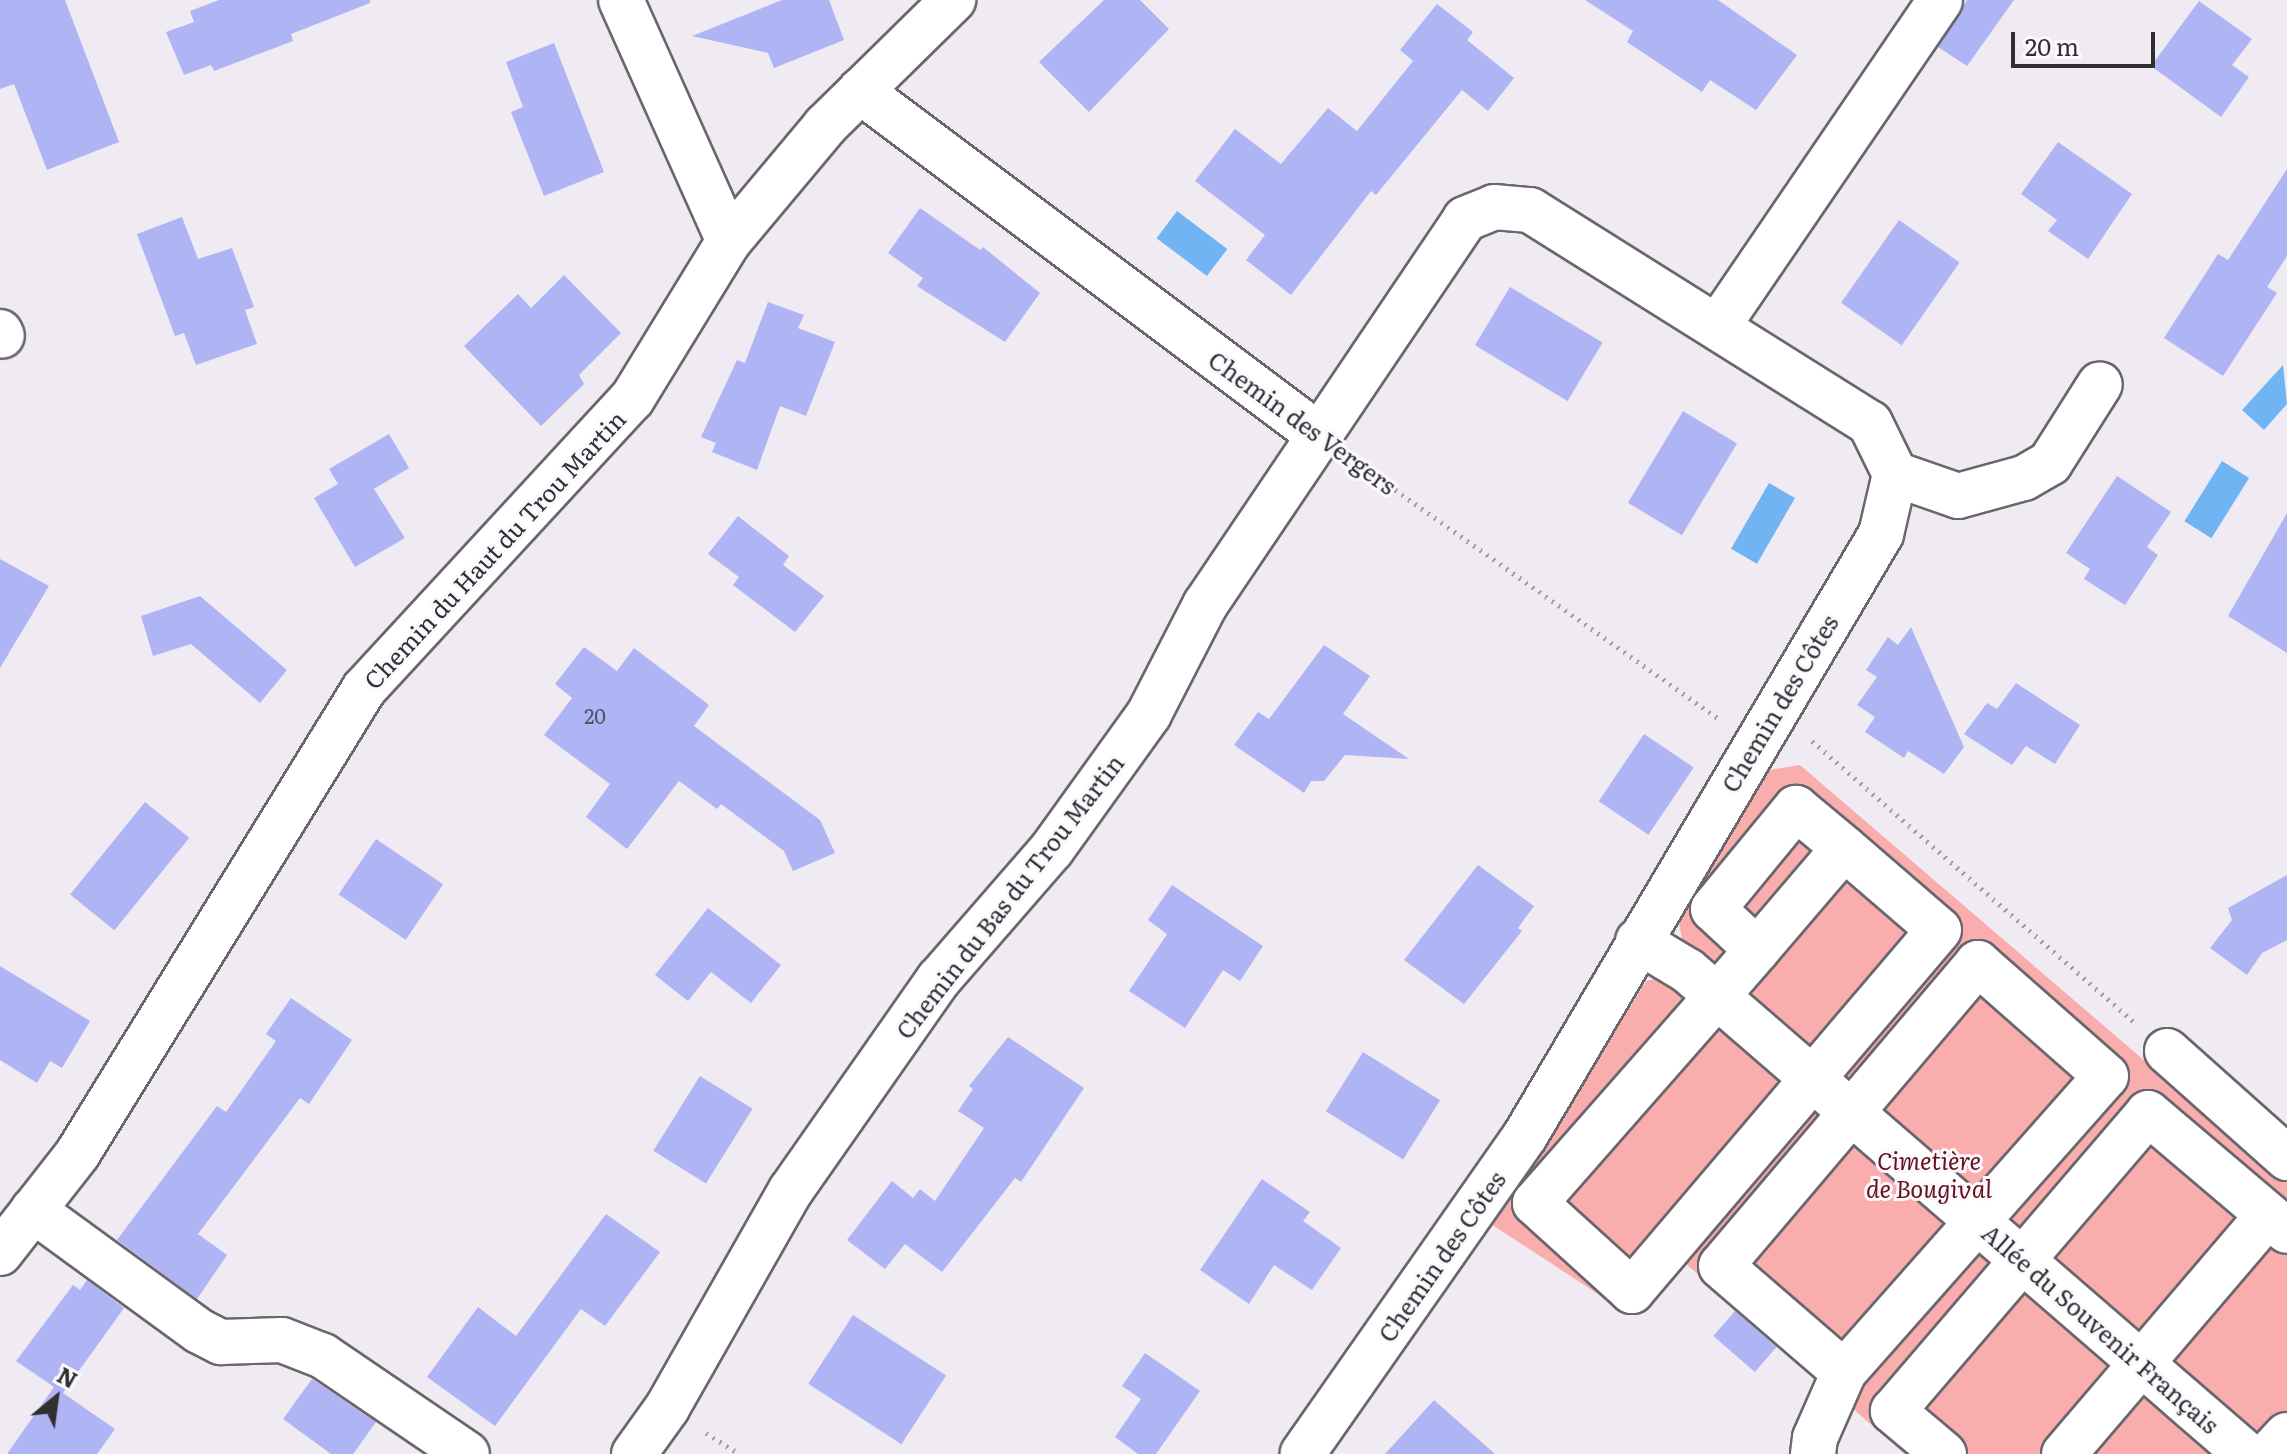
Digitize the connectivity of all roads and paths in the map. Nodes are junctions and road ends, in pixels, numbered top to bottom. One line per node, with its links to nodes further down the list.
1 (621, 0): 5 (street)
2 (953, 0): 4 (street, Chemin du Haut du Trou Martin)
3 (1940, 0): 6 (street)
4 (860, 91): 5 (street, Chemin du Haut du Trou Martin); 8 (street, Chemin des Vergers)
5 (729, 241): 19 (street, Chemin du Haut du Trou Martin)
6 (1718, 326): 8 (street, Chemin du Bas du Trou Martin); 9 (street)
7 (2100, 384): 9 (street)
8 (1320, 436): 10 (path, Chemin des Vergers); 28 (street, Chemin du Bas du Trou Martin)
9 (1895, 474): 10 (street, Chemin des Côtes)
10 (1764, 726): 12 (street, Chemin des Côtes); 15 (path, Chemin des Vergers)
11 (1844, 848): 13 (street); 13 (street); 16 (street)
12 (1638, 941): 14 (street, Allée du Souvenir Français); 29 (street, Chemin des Côtes)
13 (1757, 950): 14 (street)
14 (1717, 996): 16 (street, Allée du Souvenir Français); 16 (street)
15 (2167, 1051): 18 (street)
16 (1810, 1079): 17 (street, Allée du Souvenir Français)
17 (1852, 1112): 20 (street, Allée du Souvenir Français); 20 (street); 25 (street)
18 (2287, 1158)
19 (33, 1210): 22 (street, Chemin du Haut du Trou Martin); 27 (street)
20 (1977, 1220): 23 (street, Allée du Souvenir Français); 25 (street)
21 (2277, 1223): 23 (street); 24 (street)
22 (0, 1253)
23 (2023, 1260): 24 (street, Allée du Souvenir Français); 31 (street)
24 (2141, 1364): 32 (street); 33 (street, Allée du Souvenir Français)
25 (1839, 1382): 30 (street)
26 (2287, 1435): 34 (street)
27 (467, 1454)
28 (634, 1454)
29 (1302, 1454)
30 (1813, 1454)
31 (1944, 1454)
32 (2064, 1454)
33 (2246, 1454)
34 (2269, 1454)

